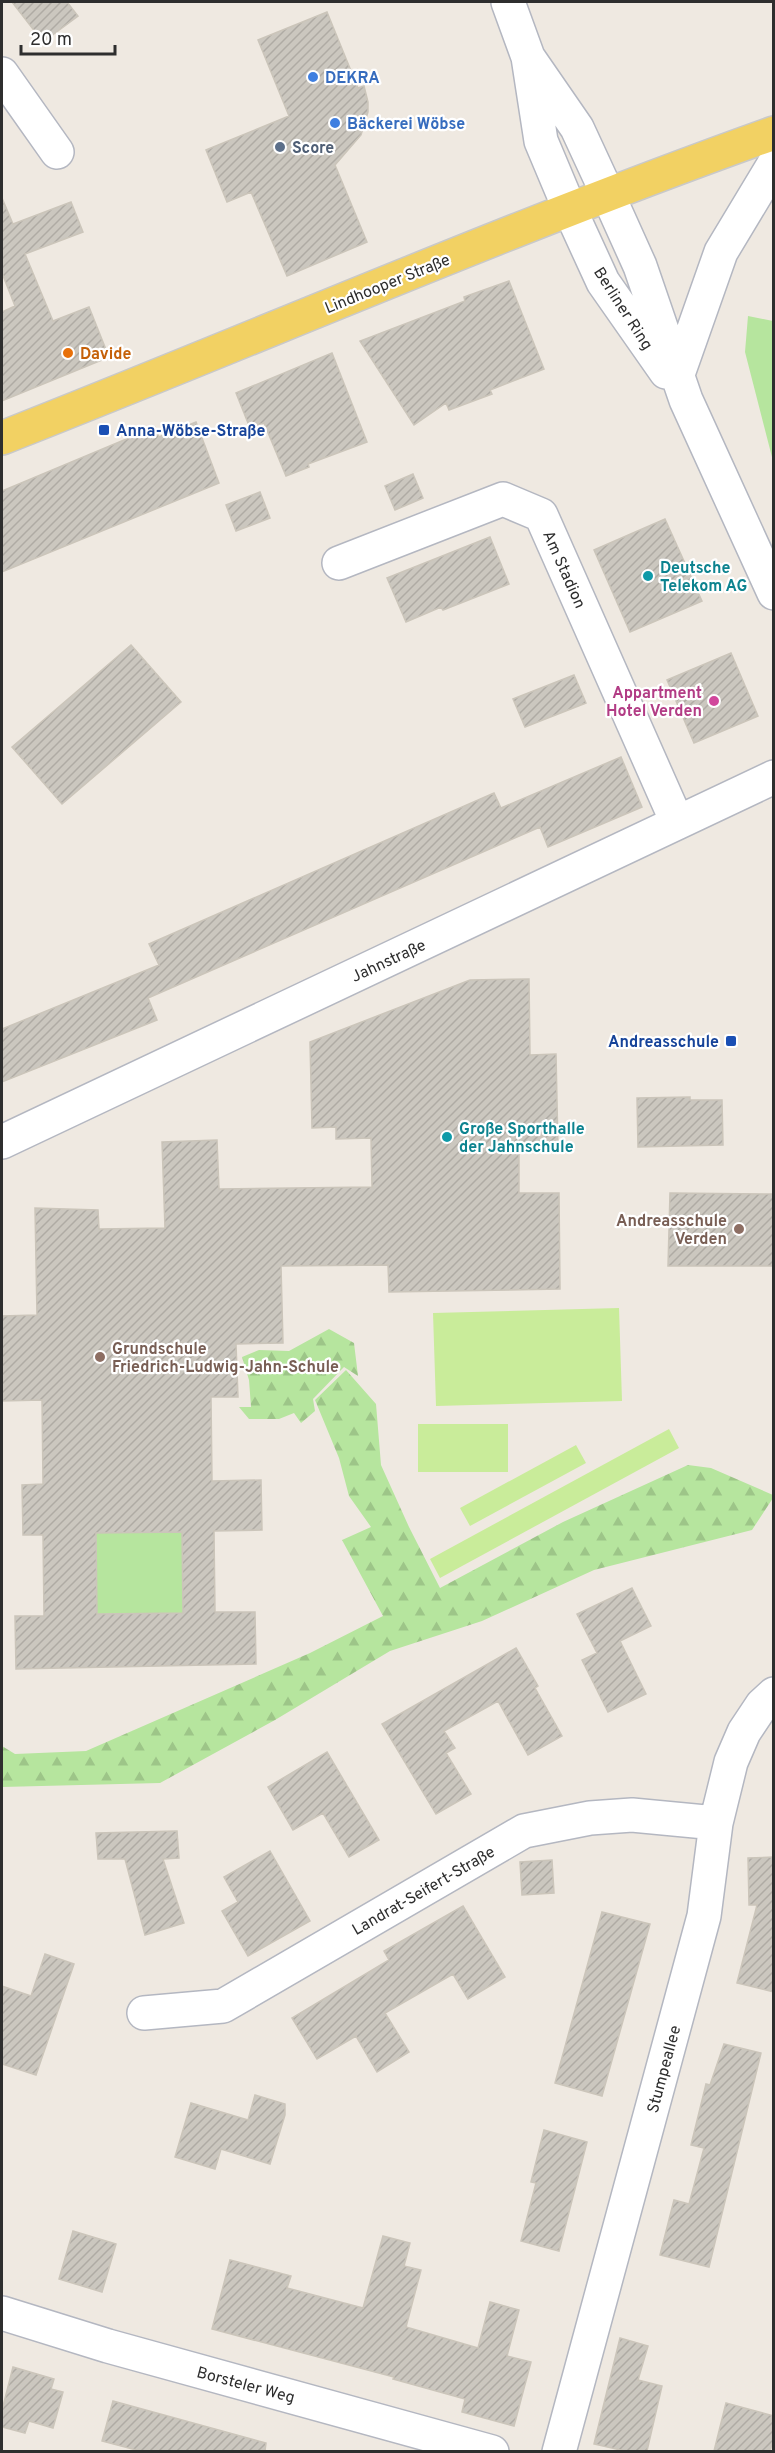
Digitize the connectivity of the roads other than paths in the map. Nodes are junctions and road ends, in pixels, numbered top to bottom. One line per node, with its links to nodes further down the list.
1 (508, 2): 2 (street)
2 (528, 57): 7 (street, Berliner Ring); 8 (street, Berliner Ring)
3 (2, 74): 5 (street)
4 (774, 133): 7 (main road, Lindhooper Straße)
5 (57, 152)
6 (774, 164): 9 (street)
7 (608, 195): 8 (main road, Lindhooper Straße); 9 (street, Berliner Ring)
8 (570, 210): 9 (street, Berliner Ring); 10 (main road, Lindhooper Straße)
9 (682, 387): 12 (street, Berliner Ring)
10 (2, 438)
11 (339, 562): 14 (street, Am Stadion)
12 (774, 593)
13 (774, 777): 14 (street, Jahnstraße)
14 (677, 822): 15 (street, Jahnstraße)
15 (2, 1142)
16 (774, 1695): 17 (street, Stumpeallee)
17 (716, 1823): 18 (street, Landrat-Seifert-Straße); 21 (street, Stumpeallee)
18 (144, 2013)
19 (2, 2313): 20 (street, Borsteler Weg)
20 (492, 2451)
21 (559, 2451)

